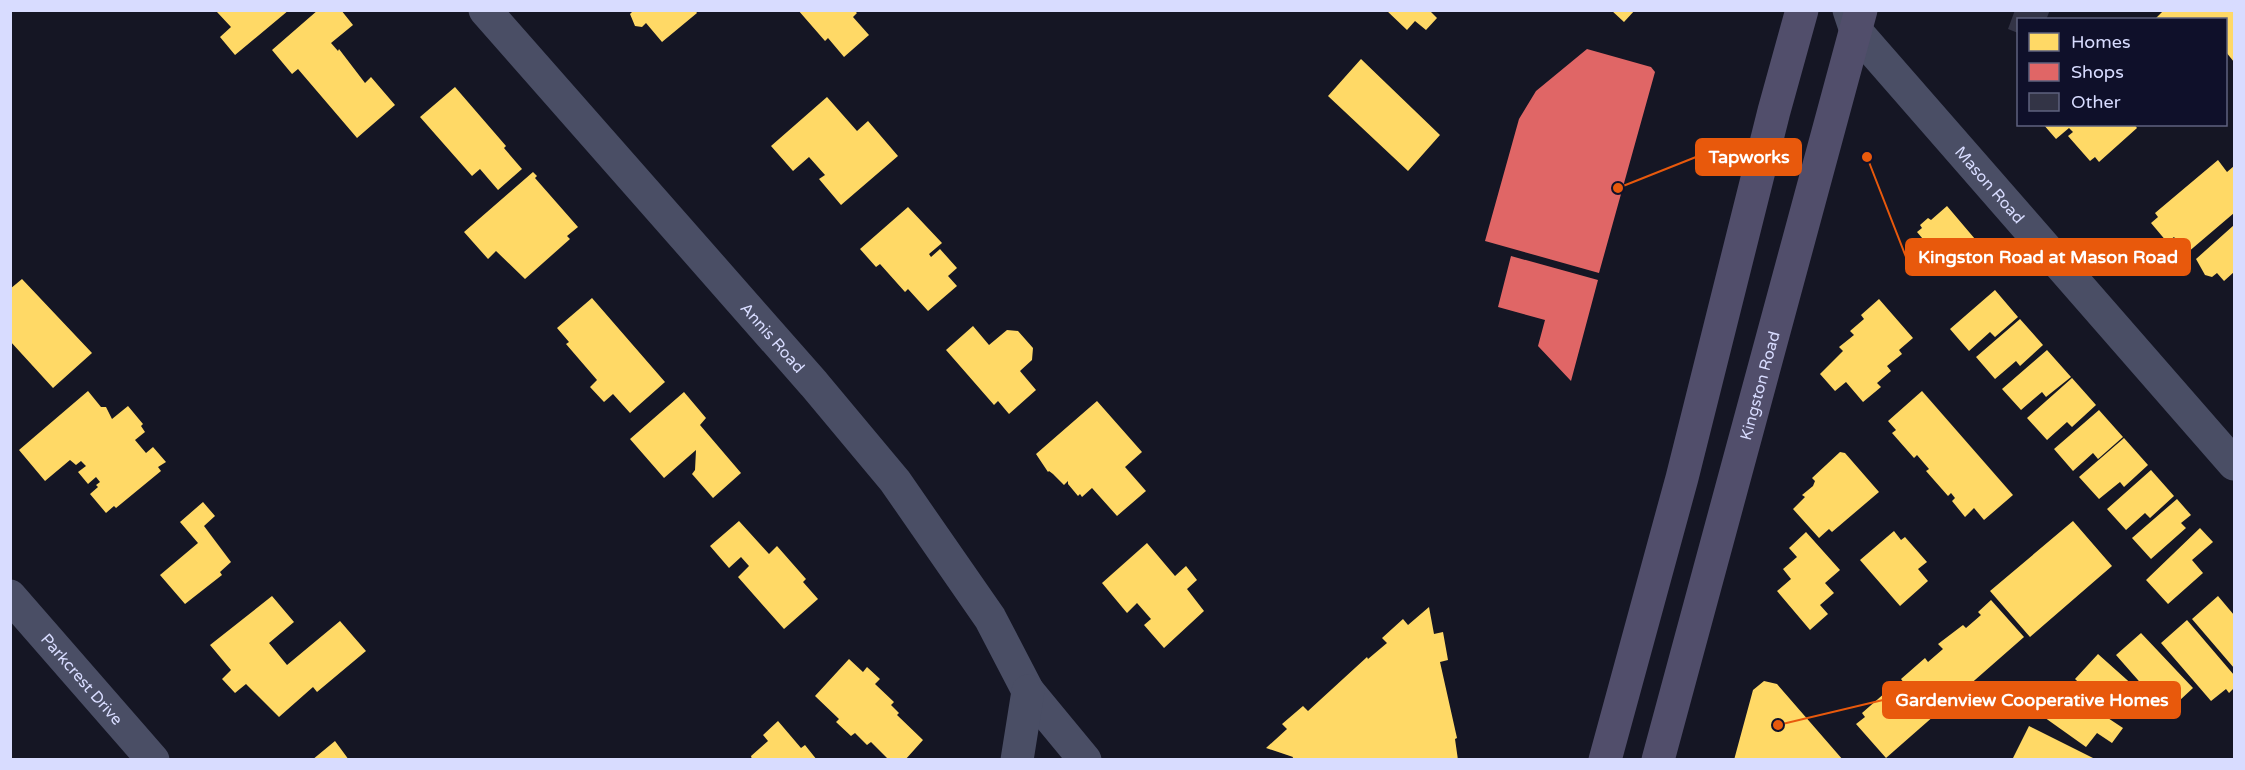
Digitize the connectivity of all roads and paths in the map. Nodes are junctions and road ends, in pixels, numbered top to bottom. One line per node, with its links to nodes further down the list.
1 (485, 10): 6 (street, Annis Road)
2 (1802, 10): 10 (main road)
3 (1855, 17): 4 (street, Mason Road); 11 (main road, Kingston Road)
4 (2235, 464)
5 (10, 596): 7 (street, Parkcrest Drive)
6 (1028, 691): 8 (street); 9 (street)
7 (153, 759)
8 (1017, 759)
9 (1085, 759)
10 (1605, 759)
11 (1658, 759)

